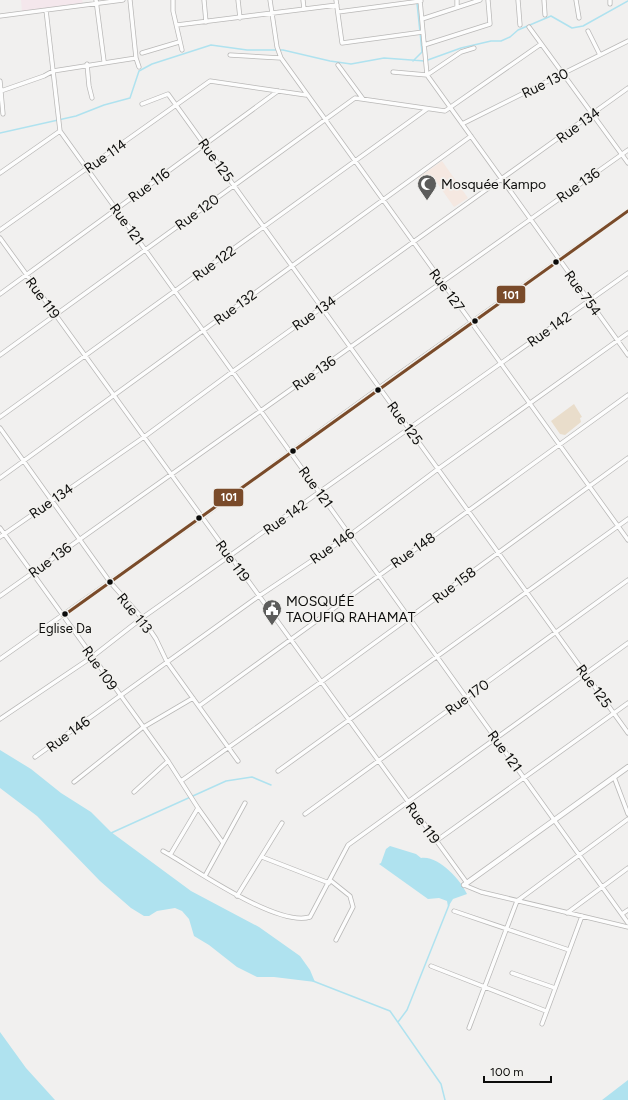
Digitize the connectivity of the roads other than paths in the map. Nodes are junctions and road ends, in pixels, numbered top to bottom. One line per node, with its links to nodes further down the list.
1 (122, 0): 16 (street)
2 (130, 0): 43 (street)
3 (173, 0): 29 (street)
4 (204, 0): 28 (street)
5 (238, 0): 25 (street)
6 (270, 0): 22 (street, Rue 127)
7 (303, 0): 20 (street)
8 (336, 0): 17 (street)
9 (457, 0): 18 (street)
10 (480, 0): 18 (street)
11 (488, 0): 37 (street)
12 (518, 0): 30 (street)
13 (544, 0): 23 (street)
14 (576, 0): 26 (street)
15 (420, 1): 21 (street); 27 (street)
16 (97, 2): 19 (street); 45 (street)
17 (337, 5): 20 (street); 21 (street)
18 (458, 8): 27 (street)
19 (46, 10): 24 (street); 49 (street, Rue 121)
20 (304, 10): 22 (street)
21 (338, 12): 33 (street)
22 (272, 14): 25 (street); 44 (street, Rue 127)
23 (545, 14)
24 (0, 16)
25 (240, 18): 28 (street)
26 (579, 18)
27 (422, 19): 33 (street)
28 (206, 22): 29 (street)
29 (177, 25): 35 (street)
30 (520, 25)
31 (529, 27): 36 (street)
32 (588, 31): 42 (street)
33 (423, 32): 37 (street)
34 (628, 41): 42 (street, Rue 130)
35 (179, 42): 39 (street); 40 (street)
36 (541, 44): 51 (street); 62 (street)
37 (424, 45): 52 (street)
38 (474, 48): 52 (street)
39 (182, 50)
40 (142, 53)
41 (230, 55): 44 (street)
42 (600, 55): 51 (street, Rue 130)
43 (136, 58): 45 (street); 48 (street)
44 (281, 58): 57 (street, Rue 127)
45 (104, 61): 46 (street)
46 (87, 64): 49 (street); 58 (street)
47 (338, 65): 59 (street)
48 (139, 67)
49 (53, 71): 55 (street); 68 (street, Rue 121)
50 (393, 72): 52 (street)
51 (563, 74): 65 (street); 67 (street, Rue 130)
52 (427, 75): 62 (street, Rue 754)
53 (0, 81): 55 (street)
54 (628, 88): 65 (street, Rue 134)
55 (1, 91): 64 (street)
56 (278, 91): 57 (street); 61 (street, Rue 114); 70 (street, Rue 116)
57 (306, 95): 66 (street, Rue 127)
58 (92, 98)
59 (363, 100): 63 (street, Rue 120); 66 (street, Rue 120)
60 (142, 104): 61 (street, Rue 125)
61 (176, 105): 70 (street, Rue 125); 75 (street, Rue 114)
62 (450, 107): 63 (street, Rue 120); 67 (street, Rue 754)
63 (427, 108): 73 (street, Rue 122)
64 (3, 114)
65 (593, 115): 72 (street); 77 (street, Rue 134)
66 (325, 120): 73 (street, Rue 127); 78 (street, Rue 120)
67 (462, 124): 69 (street, Rue 754)
68 (60, 131): 75 (street, Rue 121); 76 (street)
69 (471, 136): 77 (street, Rue 754); 79 (street, Rue 132)
70 (205, 145): 78 (street, Rue 125); 80 (street, Rue 116)
71 (628, 150): 72 (street, Rue 136)
72 (622, 154): 74 (street); 82 (street, Rue 136)
73 (355, 162): 79 (street, Rue 127); 83 (street, Rue 122)
74 (628, 163)
75 (87, 169): 80 (street, Rue 121); 84 (street, Rue 114)
76 (0, 173)
77 (502, 179): 82 (street, Rue 754); 86 (street, Rue 134)
78 (234, 186): 83 (street, Rue 125); 87 (street, Rue 120)
79 (382, 200): 86 (street, Rue 127); 89 (street, Rue 132)
80 (116, 209): 87 (street, Rue 121); 91 (street, Rue 116)
81 (628, 211): 88 (street)
82 (530, 219): 88 (street, Rue 754); 92 (street, Rue 136)
83 (264, 227): 89 (street, Rue 125); 93 (street, Rue 122)
84 (0, 230)
85 (0, 238): 91 (street, Rue 119)
86 (413, 243): 92 (street, Rue 127); 96 (street, Rue 134)
87 (145, 250): 93 (street, Rue 121); 97 (street, Rue 120)
88 (560, 260): 95 (street, Rue 754); 98 (street)
89 (292, 266): 96 (street, Rue 125); 99 (street, Rue 132)
90 (628, 273): 95 (street, Rue 142)
91 (26, 274): 94 (street, Rue 116); 97 (street, Rue 119)
92 (442, 282): 98 (street, Rue 127); 102 (street, Rue 136)
93 (175, 291): 99 (street, Rue 121); 105 (street, Rue 122)
94 (0, 294)
95 (589, 300): 101 (street, Rue 754); 106 (street, Rue 142)
96 (322, 308): 102 (street, Rue 125); 107 (street, Rue 134)
97 (56, 314): 103 (street, Rue 120); 105 (street, Rue 119)
98 (471, 323): 106 (street, Rue 127); 108 (street)
99 (203, 330): 107 (street, Rue 121); 109 (street, Rue 132)
100 (628, 333): 101 (street, Rue 146)
101 (618, 340): 104 (street, Rue 754); 111 (street, Rue 146)
102 (350, 347): 108 (street, Rue 125); 112 (street, Rue 136)
103 (0, 354)
104 (628, 355)
105 (85, 356): 109 (street, Rue 119); 113 (street, Rue 122)
106 (500, 363): 111 (street, Rue 127); 115 (street, Rue 142)
107 (232, 372): 112 (street, Rue 121); 116 (street, Rue 134)
108 (379, 388): 115 (street, Rue 125); 118 (street)
109 (114, 395): 116 (street, Rue 119); 120 (street, Rue 132)
110 (628, 395): 117 (street, Rue 148)
111 (529, 403): 117 (street, Rue 127); 121 (street, Rue 146)
112 (261, 411): 118 (street, Rue 121); 122 (street, Rue 136)
113 (0, 417)
114 (0, 428): 120 (street, Rue 113)
115 (409, 429): 121 (street, Rue 125); 125 (street, Rue 142)
116 (144, 437): 122 (street, Rue 119); 126 (street, Rue 134)
117 (559, 445): 124 (street, Rue 127); 127 (street, Rue 148)
118 (291, 453): 125 (street, Rue 121); 128 (street)
119 (628, 458): 124 (street, Rue 158)
120 (23, 461): 123 (street, Rue 132); 126 (street, Rue 113)
121 (438, 469): 127 (street, Rue 125); 133 (street, Rue 146)
122 (172, 476): 128 (street, Rue 119); 135 (street, Rue 136)
123 (0, 478)
124 (589, 486): 130 (street, Rue 127); 137 (street, Rue 158)
125 (319, 492): 133 (street, Rue 121); 138 (street, Rue 142)
126 (51, 500): 132 (street, Rue 134); 135 (street, Rue 113)
127 (468, 511): 137 (street, Rue 125); 140 (street, Rue 148)
128 (202, 517): 138 (street, Rue 119); 142 (street)
129 (628, 519): 130 (street)
130 (618, 526): 136 (street, Rue 127); 143 (street)
131 (0, 528): 132 (street, Rue 109)
132 (4, 534): 134 (street, Rue 134); 139 (street, Rue 109)
133 (350, 535): 140 (street, Rue 121); 145 (street, Rue 146)
134 (0, 537)
135 (79, 539): 139 (street, Rue 136); 142 (street, Rue 113)
136 (628, 540)
137 (498, 552): 143 (street, Rue 125); 148 (street, Rue 158)
138 (230, 556): 145 (street, Rue 119); 147 (street, Rue 142)
139 (34, 572): 144 (street, Rue 136); 146 (street, Rue 109)
140 (378, 575): 148 (street, Rue 121); 150 (street, Rue 148)
141 (628, 580): 149 (street, Rue 170)
142 (110, 582): 146 (street); 147 (street, Rue 113)
143 (526, 592): 149 (street, Rue 125); 153 (street)
144 (0, 596)
145 (259, 596): 150 (street, Rue 119); 155 (street, Rue 146)
146 (64, 615): 152 (street, Rue 109); 154 (street)
147 (142, 618): 152 (street, Rue 142); 155 (street, Rue 113)
148 (409, 618): 153 (street, Rue 121); 157 (street, Rue 158)
149 (556, 633): 156 (street, Rue 125); 159 (street, Rue 170)
150 (290, 639): 157 (street, Rue 119); 162 (street, Rue 148)
151 (628, 643): 156 (street)
152 (92, 657): 158 (street, Rue 109); 164 (street, Rue 142)
153 (437, 657): 159 (street, Rue 121); 165 (street)
154 (0, 659)
155 (167, 662): 158 (street, Rue 146); 160 (street, Rue 113)
156 (585, 674): 163 (street, Rue 125); 168 (street)
157 (321, 682): 165 (street, Rue 119); 169 (street, Rue 158)
158 (120, 696): 166 (street, Rue 109); 170 (street, Rue 146)
159 (466, 697): 168 (street, Rue 121); 173 (street, Rue 170)
160 (193, 698): 162 (street, Rue 113); 166 (street)
161 (628, 703): 163 (street)
162 (199, 706): 169 (street, Rue 113)
163 (614, 713): 167 (street, Rue 125); 177 (street)
164 (0, 719)
165 (349, 720): 173 (street, Rue 119); 175 (street)
166 (142, 728): 171 (street, Rue 109); 179 (street)
167 (628, 733)
168 (496, 738): 177 (street, Rue 121); 181 (street)
169 (228, 747): 172 (street, Rue 113); 178 (street, Rue 158)
170 (34, 757)
171 (168, 761): 178 (street, Rue 109); 180 (street)
172 (238, 761)
173 (378, 761): 181 (street, Rue 119); 184 (street, Rue 170)
174 (628, 767): 176 (street)
175 (278, 771)
176 (614, 777): 185 (street); 187 (street)
177 (524, 778): 187 (street, Rue 121); 189 (street)
178 (181, 781): 183 (street, Rue 109)
179 (74, 782)
180 (134, 792)
181 (408, 802): 189 (street, Rue 119); 197 (street)
182 (245, 803): 190 (street)
183 (198, 808): 190 (street, Rue 109); 193 (street)
184 (305, 814)
185 (628, 814)
186 (628, 819): 192 (street)
187 (554, 820): 192 (street, Rue 121); 198 (street)
188 (282, 823): 194 (street)
189 (436, 841): 198 (street, Rue 119)
190 (223, 843): 196 (street)
191 (163, 851): 193 (street)
192 (579, 854): 199 (street, Rue 121); 201 (street)
193 (170, 855): 196 (street)
194 (262, 857): 197 (street); 200 (street)
195 (628, 868): 199 (street)
196 (205, 876): 200 (street)
197 (329, 882): 200 (street); 210 (street)
198 (465, 884): 201 (street)
199 (602, 887): 204 (street); 205 (street, Rue 121)
200 (237, 896)
201 (517, 901): 204 (street); 209 (street)
202 (628, 910): 205 (street)
203 (454, 911): 209 (street)
204 (567, 913): 206 (street)
205 (622, 914): 207 (street, Rue 121)
206 (582, 916): 208 (street); 211 (street)
207 (628, 923)
208 (628, 927)
209 (506, 929): 211 (street); 214 (street)
210 (336, 940)
211 (569, 950): 215 (street)
212 (431, 966): 214 (street)
213 (512, 973): 215 (street)
214 (484, 987): 216 (street); 218 (street)
215 (555, 988): 216 (street)
216 (546, 1011): 217 (street)
217 (542, 1024)
218 (469, 1028)

